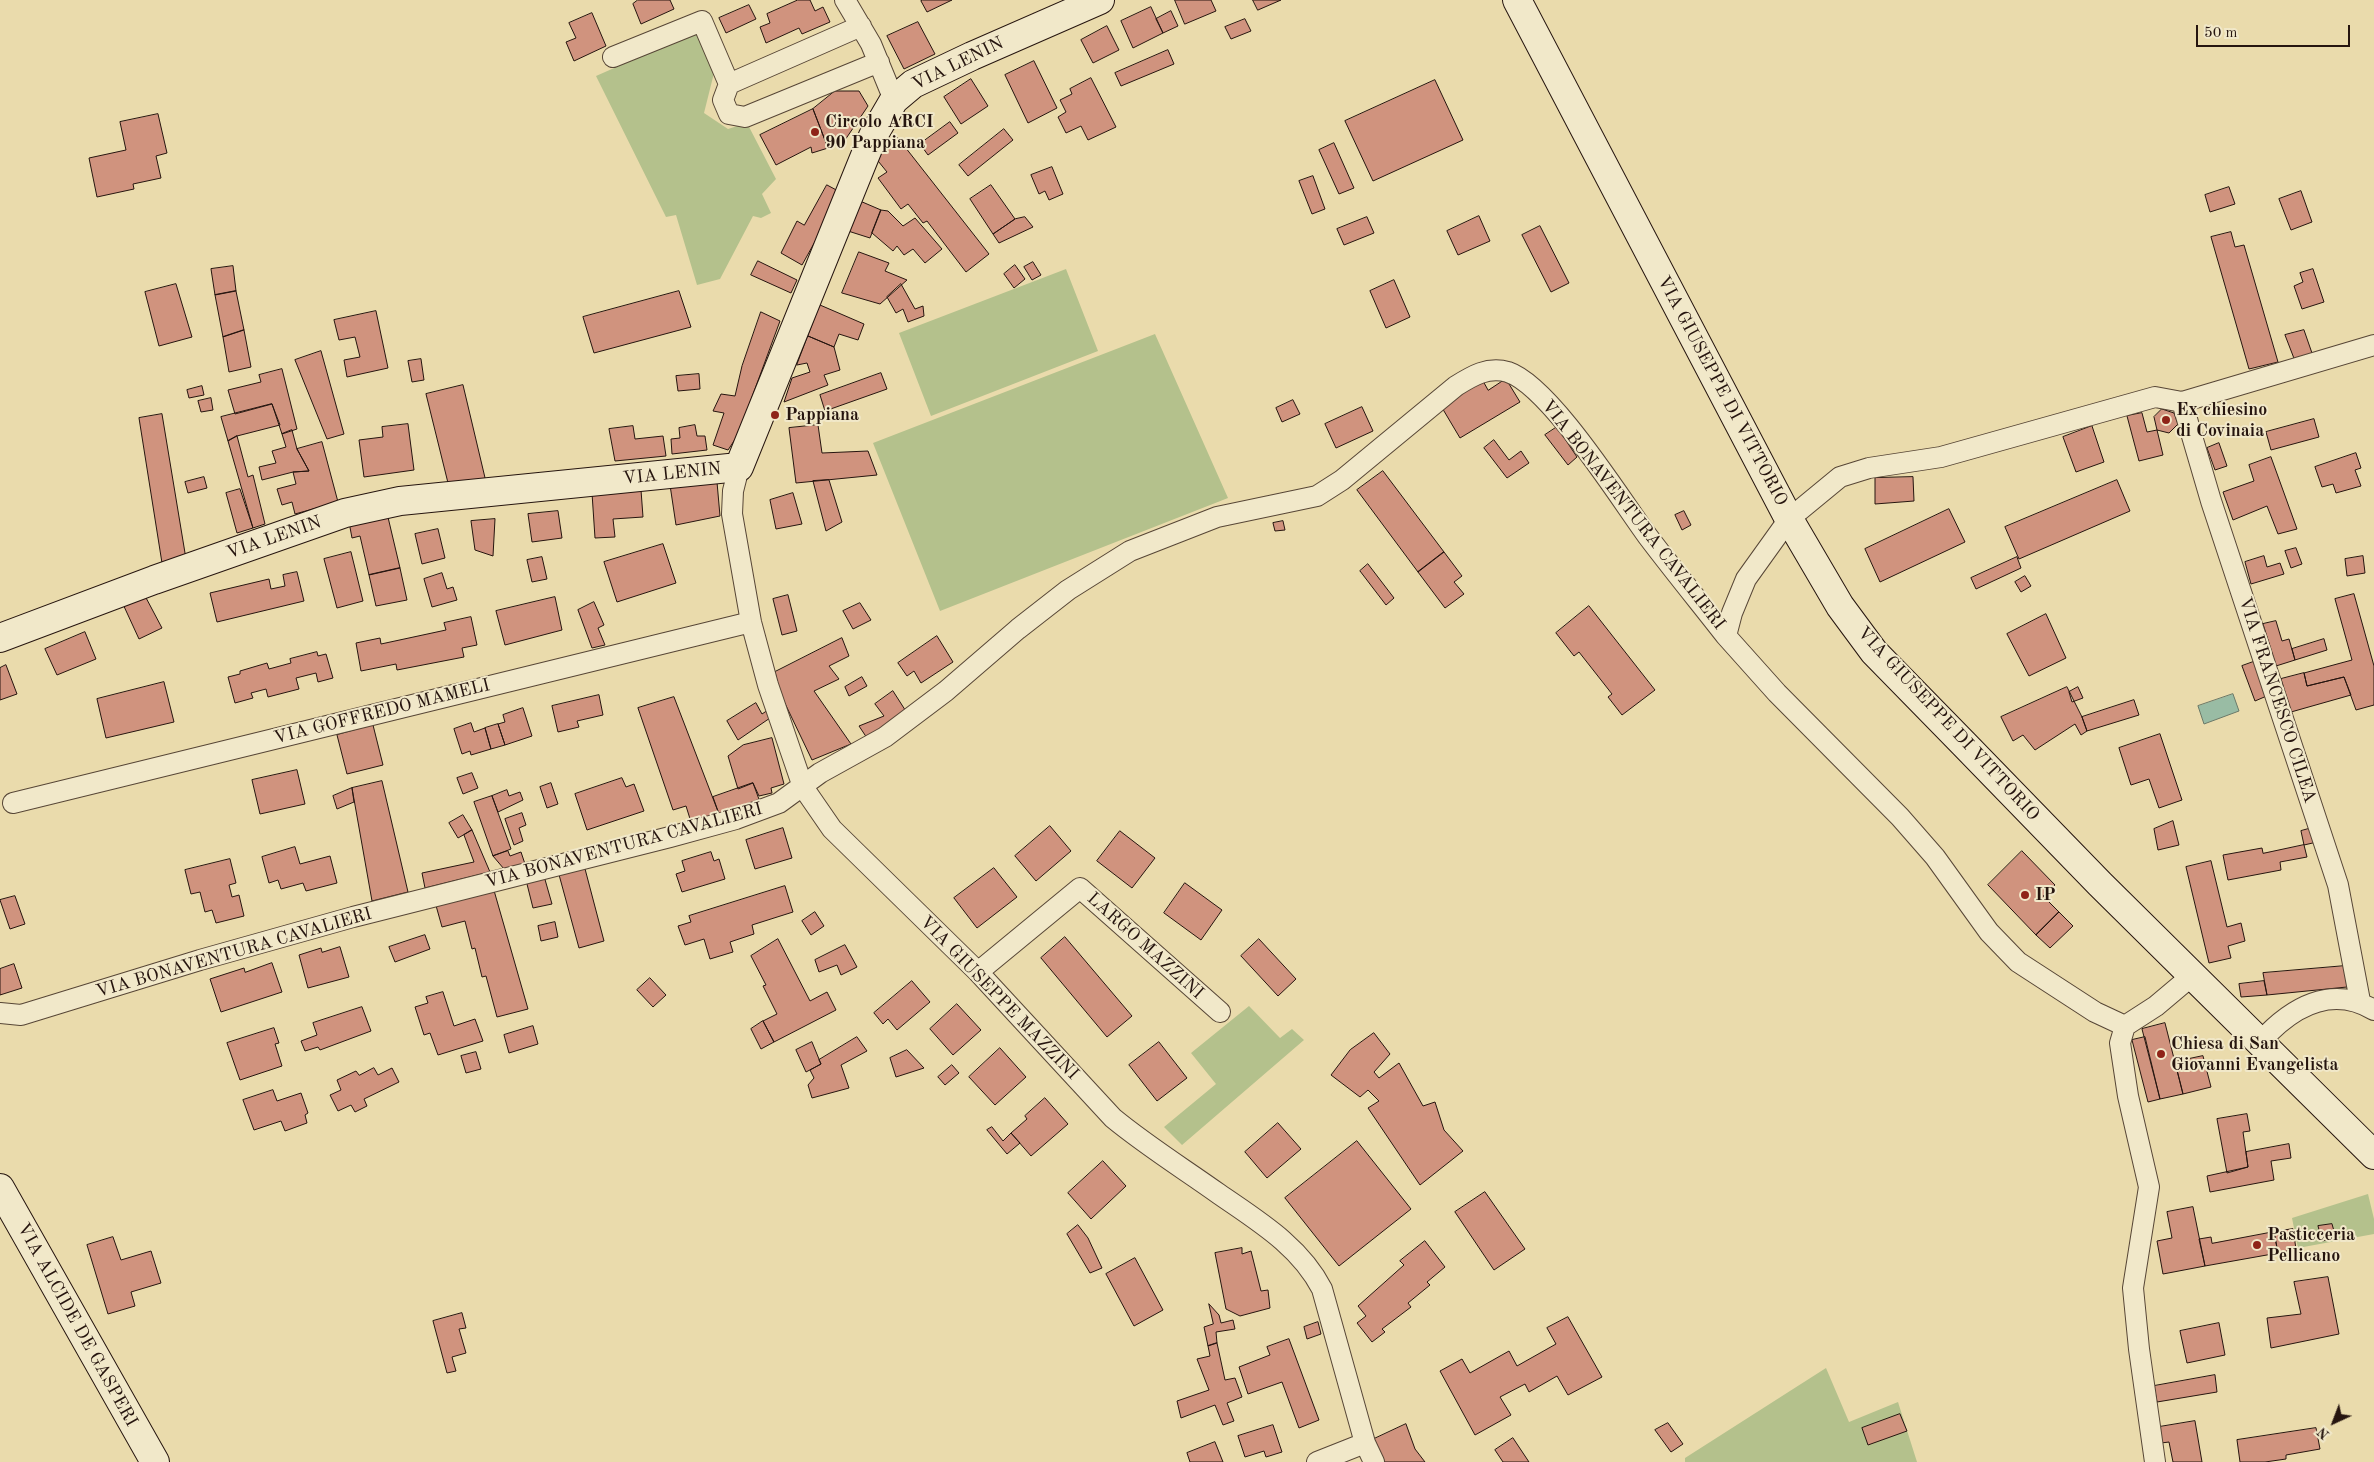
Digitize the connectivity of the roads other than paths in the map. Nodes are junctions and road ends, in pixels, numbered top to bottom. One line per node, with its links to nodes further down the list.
1 (845, 0): 4 (street)
2 (1100, 0): 8 (street, VIA LENIN)
3 (1517, 0): 12 (street, VIA GIUSEPPE DI VITTORIO)
4 (861, 26): 6 (street); 7 (street)
5 (613, 57): 7 (street)
6 (879, 62): 7 (street); 8 (street)
7 (729, 84)
8 (894, 100): 11 (street, VIA LENIN)
9 (2374, 345): 10 (street, VIA BONAVENTURA CAVALIERI)
10 (2182, 402): 12 (street, VIA BONAVENTURA CAVALIERI); 20 (street, VIA FRANCESCO CILEA)
11 (739, 467): 13 (street, VIA GIUSEPPE MAZZINI); 15 (street, VIA LENIN)
12 (1789, 518): 14 (street, VIA BONAVENTURA CAVALIERI); 19 (street, VIA GIUSEPPE DI VITTORIO)
13 (751, 622): 16 (street, VIA GIUSEPPE MAZZINI); 17 (street, VIA GOFFREDO MAMELI)
14 (1726, 636): 16 (street, VIA BONAVENTURA CAVALIERI); 23 (street, VIA BONAVENTURA CAVALIERI)
15 (0, 638)
16 (803, 787): 18 (street, VIA GIUSEPPE MAZZINI); 22 (street, VIA BONAVENTURA CAVALIERI)
17 (13, 803)
18 (978, 972): 21 (street, LARGO MAZZINI); 27 (street, VIA GIUSEPPE MAZZINI)
19 (2194, 974): 23 (street); 24 (street, VIA GIUSEPPE DI VITTORIO)
20 (2367, 1006): 24 (street, VIA FRANCESCO CILEA)
21 (1220, 1012)
22 (0, 1013)
23 (2125, 1026): 31 (street)
24 (2261, 1041): 25 (street, VIA GIUSEPPE DI VITTORIO)
25 (2374, 1155)
26 (0, 1188): 28 (street, VIA ALCIDE DE GASPERI)
27 (1365, 1443): 29 (street); 30 (street, VIA GIUSEPPE MAZZINI)
28 (155, 1462)
29 (1317, 1462)
30 (1374, 1462)
31 (2156, 1462)

